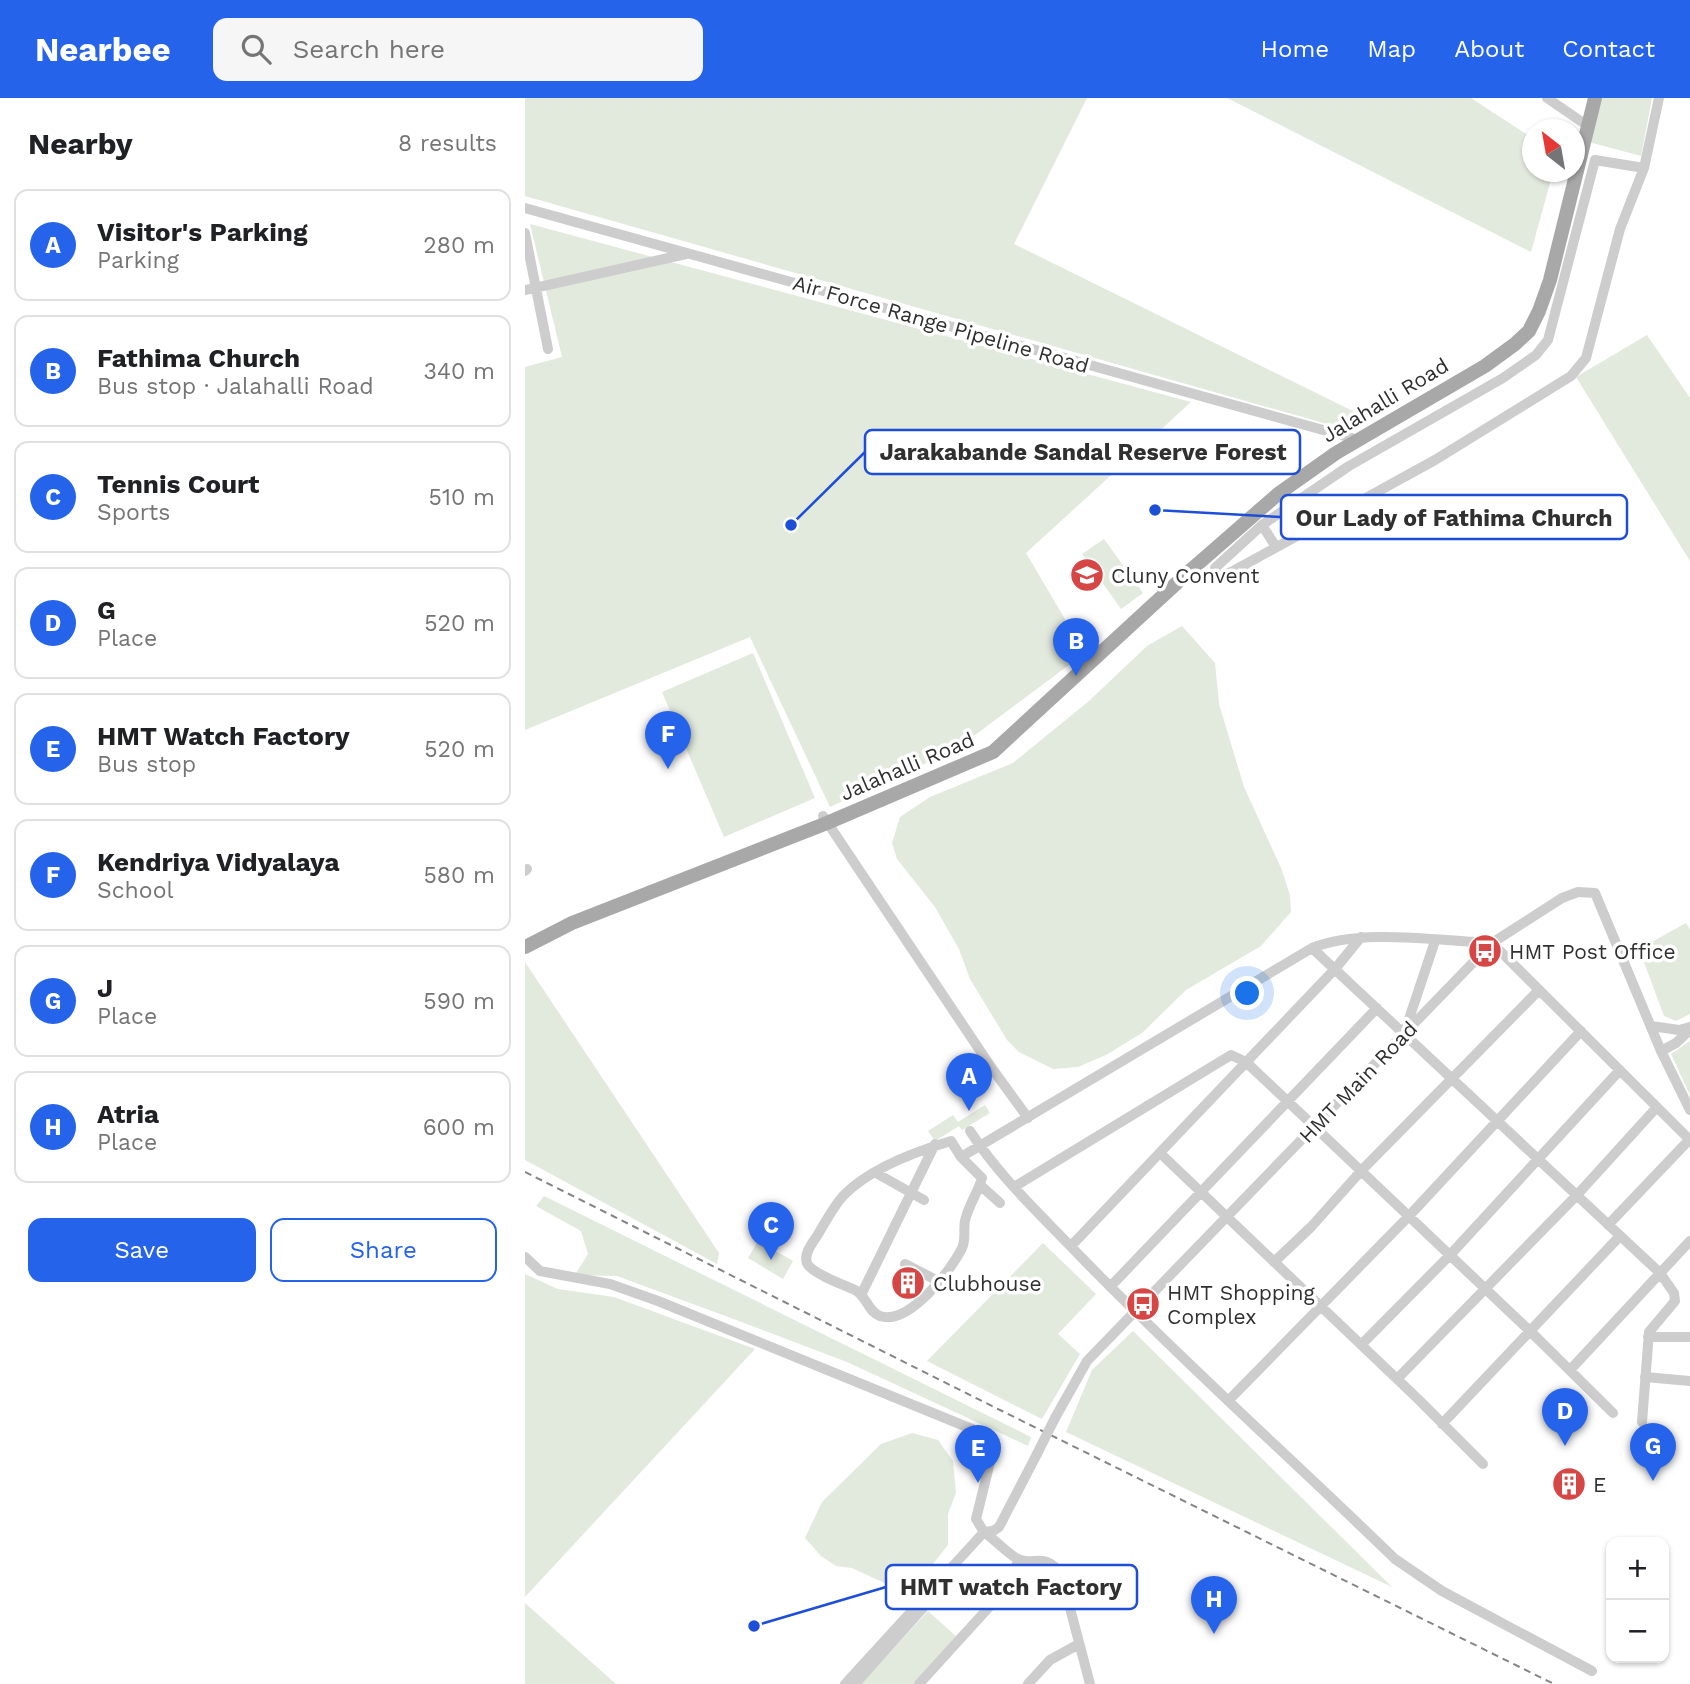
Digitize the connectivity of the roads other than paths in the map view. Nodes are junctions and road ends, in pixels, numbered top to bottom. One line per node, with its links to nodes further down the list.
1 (1547, 98): 5 (street)
2 (1589, 98): 7 (main road)
3 (1595, 98): 16 (main road, Jalahalli Road)
4 (1657, 98): 8 (street)
5 (1564, 103): 6 (street)
6 (1579, 119)
7 (1583, 119)
8 (1642, 171): 10 (street); 17 (street); 18 (street)
9 (1567, 182): 16 (main road, Jalahalli Road)
10 (1634, 187)
11 (525, 208): 13 (street, Air Force Range Pipeline Road)
12 (525, 233): 14 (street)
13 (689, 254): 14 (street); 16 (street, Air Force Range Pipeline Road)
14 (530, 289): 15 (street)
15 (548, 349)
16 (1353, 440): 19 (main road, Jalahalli Road)
17 (1262, 525): 18 (street); 18 (street)
18 (1276, 547)
19 (825, 819): 23 (main road, Jalahalli Road); 39 (street)
20 (1361, 937): 21 (street); 24 (street); 25 (street)
21 (1435, 941): 22 (street); 31 (street)
22 (1492, 943): 26 (street); 28 (street, HMT Main Road); 31 (street, HMT Main Road)
23 (525, 947)
24 (1312, 948): 25 (street); 39 (street)
25 (1335, 969): 27 (street); 33 (street)
26 (1539, 989): 30 (street); 35 (street)
27 (1377, 1008): 31 (street); 36 (street)
28 (1651, 1026): 29 (street); 32 (street, HMT Main Road)
29 (1690, 1029): 32 (street)
30 (1581, 1031): 34 (street); 40 (street)
31 (1404, 1033): 35 (street); 41 (street, HMT Main Road)
32 (1661, 1051): 38 (street, HMT Main Road)
33 (1246, 1062): 36 (street); 46 (street); 52 (street)
34 (1620, 1070): 37 (street); 48 (street)
35 (1453, 1079): 40 (street); 49 (street)
36 (1288, 1102): 41 (street); 53 (street)
37 (1657, 1107): 43 (street); 55 (street)
38 (1690, 1111)
39 (1028, 1118): 45 (street)
40 (1498, 1121): 48 (street); 58 (street)
41 (1314, 1127): 49 (street); 59 (street, HMT Main Road)
42 (970, 1131): 45 (street)
43 (1690, 1139): 60 (street)
44 (935, 1144): 47 (street); 50 (street); 54 (street)
45 (979, 1146): 47 (street); 52 (street)
46 (1160, 1153): 53 (street); 63 (street)
47 (961, 1157): 51 (street)
48 (1539, 1160): 55 (street); 64 (street)
49 (1361, 1171): 58 (street); 66 (street)
50 (876, 1173): 54 (street); 72 (street)
51 (980, 1185): 57 (street); 69 (street)
52 (1014, 1187): 63 (street)
53 (1201, 1192): 59 (street); 70 (street)
54 (911, 1193): 56 (street); 72 (street)
55 (1577, 1195): 60 (street); 71 (street)
56 (924, 1200)
57 (1000, 1203)
58 (1409, 1216): 64 (street); 73 (street)
59 (1227, 1218): 66 (street); 74 (street, HMT Main Road)
60 (1608, 1225): 61 (street)
61 (1619, 1237): 68 (street); 75 (street)
62 (1690, 1241): 68 (street)
63 (1071, 1246): 70 (street)
64 (1450, 1255): 71 (street); 78 (street)
65 (525, 1257): 88 (street)
66 (1274, 1262): 73 (street)
67 (905, 1264): 69 (street)
68 (1660, 1273): 76 (street); 79 (street)
69 (940, 1282): 72 (street)
70 (1110, 1287): 74 (street)
71 (1485, 1289): 75 (street); 81 (street)
72 (862, 1293)
73 (1321, 1307): 78 (street); 83 (street)
74 (1135, 1312): 83 (street); 88 (street, HMT Main Road, bridge)
75 (1531, 1332): 79 (street); 86 (street)
76 (1648, 1337): 77 (street); 80 (street)
77 (1690, 1337)
78 (1361, 1345): 81 (street)
79 (1571, 1369): 84 (street)
80 (1645, 1377): 82 (street); 85 (street)
81 (1397, 1379): 86 (street)
82 (1690, 1381)
83 (1228, 1401): 92 (street)
84 (1613, 1413)
85 (1642, 1422)
86 (1442, 1424): 87 (street)
87 (1483, 1464)
88 (984, 1532): 89 (street, HMT Main Road); 90 (street)
89 (965, 1555): 93 (street); 94 (street)
90 (1018, 1560): 91 (street); 95 (street)
91 (1079, 1644): 96 (street); 97 (street)
92 (1593, 1671)
93 (845, 1684)
94 (855, 1684)
95 (919, 1684)
96 (1028, 1684)
97 (1090, 1684)

